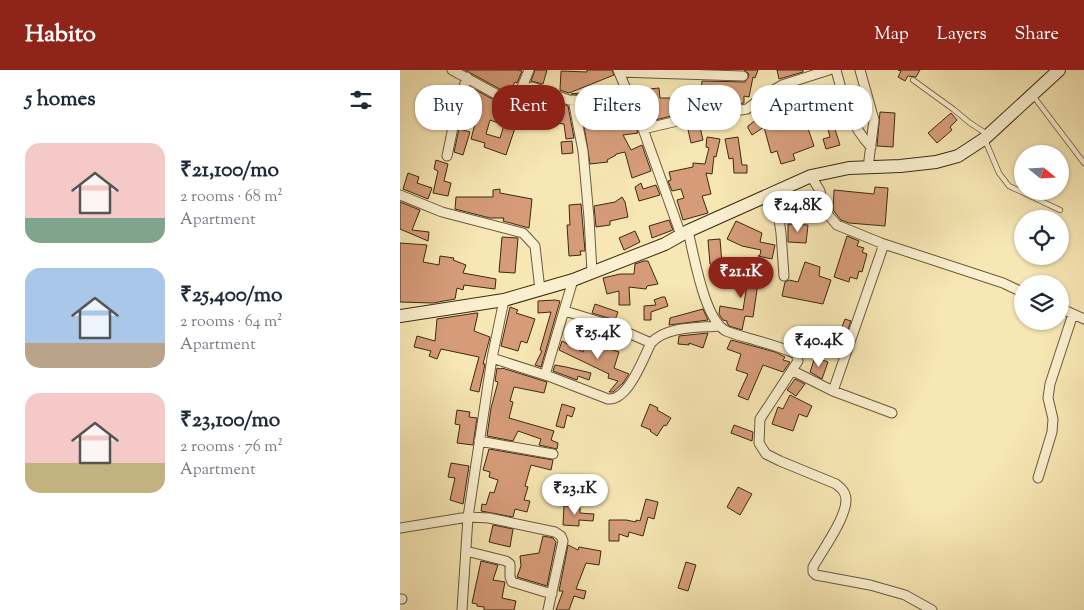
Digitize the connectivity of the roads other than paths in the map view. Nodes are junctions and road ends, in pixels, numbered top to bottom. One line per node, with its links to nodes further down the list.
1 (452, 70): 9 (street)
2 (529, 70): 11 (street)
3 (829, 70): 17 (street)
4 (836, 70): 20 (street)
5 (860, 70): 20 (street)
6 (1060, 70): 14 (street)
7 (619, 71): 8 (street); 12 (street)
8 (743, 76)
9 (467, 77): 13 (street); 21 (street)
10 (913, 80): 19 (lane)
11 (524, 85)
12 (624, 85)
13 (492, 91)
14 (1033, 95): 19 (street); 22 (lane)
15 (565, 97): 16 (street)
16 (573, 100): 30 (street)
17 (659, 125)
18 (643, 130): 28 (street)
19 (986, 137): 23 (street); 27 (lane)
20 (871, 147): 23 (street)
21 (447, 156)
22 (1084, 162)
23 (868, 168): 24 (street)
24 (811, 176): 25 (street); 29 (street)
25 (775, 192): 28 (street); 31 (street)
26 (400, 195): 34 (street)
27 (1060, 210)
28 (685, 233): 30 (street); 41 (street)
29 (884, 244): 33 (street); 46 (street)
30 (592, 272): 32 (street)
31 (784, 276)
32 (572, 280): 34 (street); 36 (street)
33 (1014, 288)
34 (540, 290): 35 (street)
35 (504, 300): 39 (street); 43 (street)
36 (565, 311): 42 (street); 45 (street)
37 (1069, 312): 38 (street)
38 (1074, 314): 40 (street); 50 (street)
39 (400, 316)
40 (1084, 319)
41 (719, 326): 42 (street); 44 (street)
42 (651, 343): 45 (street)
43 (492, 358): 45 (street); 48 (street)
44 (792, 371): 46 (street); 57 (street)
45 (545, 375)
46 (834, 391): 47 (street)
47 (892, 413)
48 (479, 441): 49 (street); 51 (street)
49 (553, 454)
50 (1038, 478)
51 (468, 517): 52 (street); 53 (street); 54 (street)
52 (400, 528)
53 (466, 551): 54 (street); 55 (street)
54 (552, 594): 56 (street)
55 (462, 610)
56 (548, 610)
57 (932, 610)

